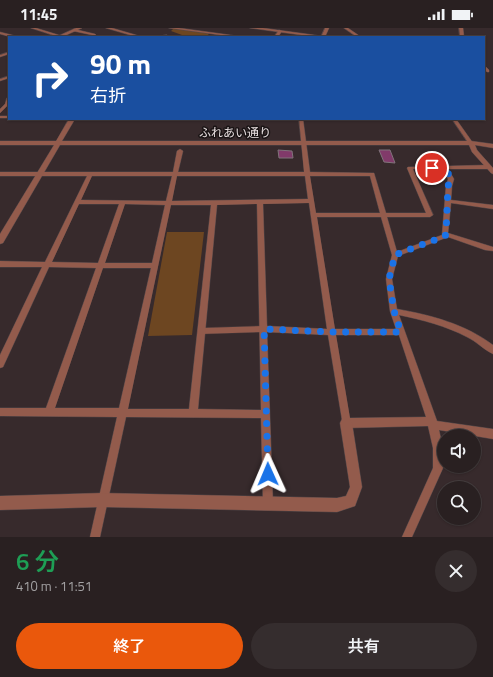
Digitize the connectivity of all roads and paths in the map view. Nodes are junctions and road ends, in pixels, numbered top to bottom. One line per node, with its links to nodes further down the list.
1 (33, 28): 9 (street)
2 (45, 28): 9 (street)
3 (80, 28): 10 (street)
4 (108, 28): 14 (street)
5 (171, 28): 6 (street)
6 (177, 28): 13 (street)
7 (252, 28): 11 (street)
8 (346, 28): 24 (street)
9 (40, 30): 16 (street)
10 (74, 30): 17 (street); 18 (street)
11 (280, 32): 22 (street); 23 (street)
12 (0, 33): 15 (street)
13 (212, 33): 20 (street); 21 (street)
14 (135, 35): 19 (street)
15 (11, 36)
16 (56, 36)
17 (61, 36)
18 (93, 36)
19 (138, 36)
20 (208, 36)
21 (234, 36)
22 (277, 36)
23 (314, 36)
24 (358, 36)
25 (0, 52): 26 (street)
26 (7, 54): 27 (street)
27 (0, 56)
28 (8, 77): 29 (street)
29 (1, 80)
30 (8, 102): 31 (street)
31 (0, 112)
32 (71, 120): 37 (street)
33 (301, 120): 38 (street)
34 (455, 120): 39 (street)
35 (493, 140): 39 (street, ふれあい通り)
36 (0, 143): 37 (street, ふれあい通り)
37 (58, 143): 38 (street, ふれあい通り); 46 (street)
38 (303, 143): 39 (street, ふれあい通り); 49 (street)
39 (470, 143): 40 (street, ふれあい通り); 43 (street)
40 (493, 146)
41 (180, 151): 48 (street)
42 (444, 167): 43 (street); 51 (street); 59 (street)
43 (487, 167): 44 (street)
44 (493, 172)
45 (0, 174): 46 (street)
46 (39, 174): 47 (street); 61 (street)
47 (90, 174): 48 (street); 52 (street)
48 (175, 174): 49 (street); 54 (street)
49 (307, 174): 50 (street); 59 (street)
50 (312, 201): 56 (street); 58 (street)
51 (448, 201): 57 (street); 60 (street)
52 (77, 202): 53 (street); 65 (street)
53 (123, 202): 54 (street); 66 (street)
54 (168, 203): 55 (street); 67 (street)
55 (214, 203): 56 (street); 70 (street)
56 (260, 203): 69 (street)
57 (493, 208)
58 (314, 215): 59 (street); 71 (street)
59 (382, 215): 63 (street)
60 (446, 234): 62 (street); 63 (street)
61 (0, 241)
62 (493, 249)
63 (395, 255): 68 (street)
64 (0, 264): 65 (street)
65 (47, 265): 66 (street); 74 (street)
66 (101, 265): 67 (street); 76 (street)
67 (154, 266): 77 (street)
68 (394, 311): 72 (street); 73 (street)
69 (264, 329): 70 (street); 71 (street); 79 (street)
70 (201, 330): 78 (street)
71 (331, 332): 72 (street); 80 (street)
72 (401, 332): 81 (street)
73 (493, 350)
74 (0, 364)
75 (0, 412): 76 (street)
76 (48, 412): 77 (street)
77 (122, 412): 78 (street); 83 (street)
78 (193, 413): 79 (street)
79 (266, 414): 85 (street)
80 (346, 423): 81 (street); 85 (street)
81 (432, 423): 82 (street); 87 (street)
82 (493, 434)
83 (102, 500): 84 (street); 85 (street); 86 (street)
84 (0, 503)
85 (268, 504)
86 (95, 537)
87 (407, 537)

